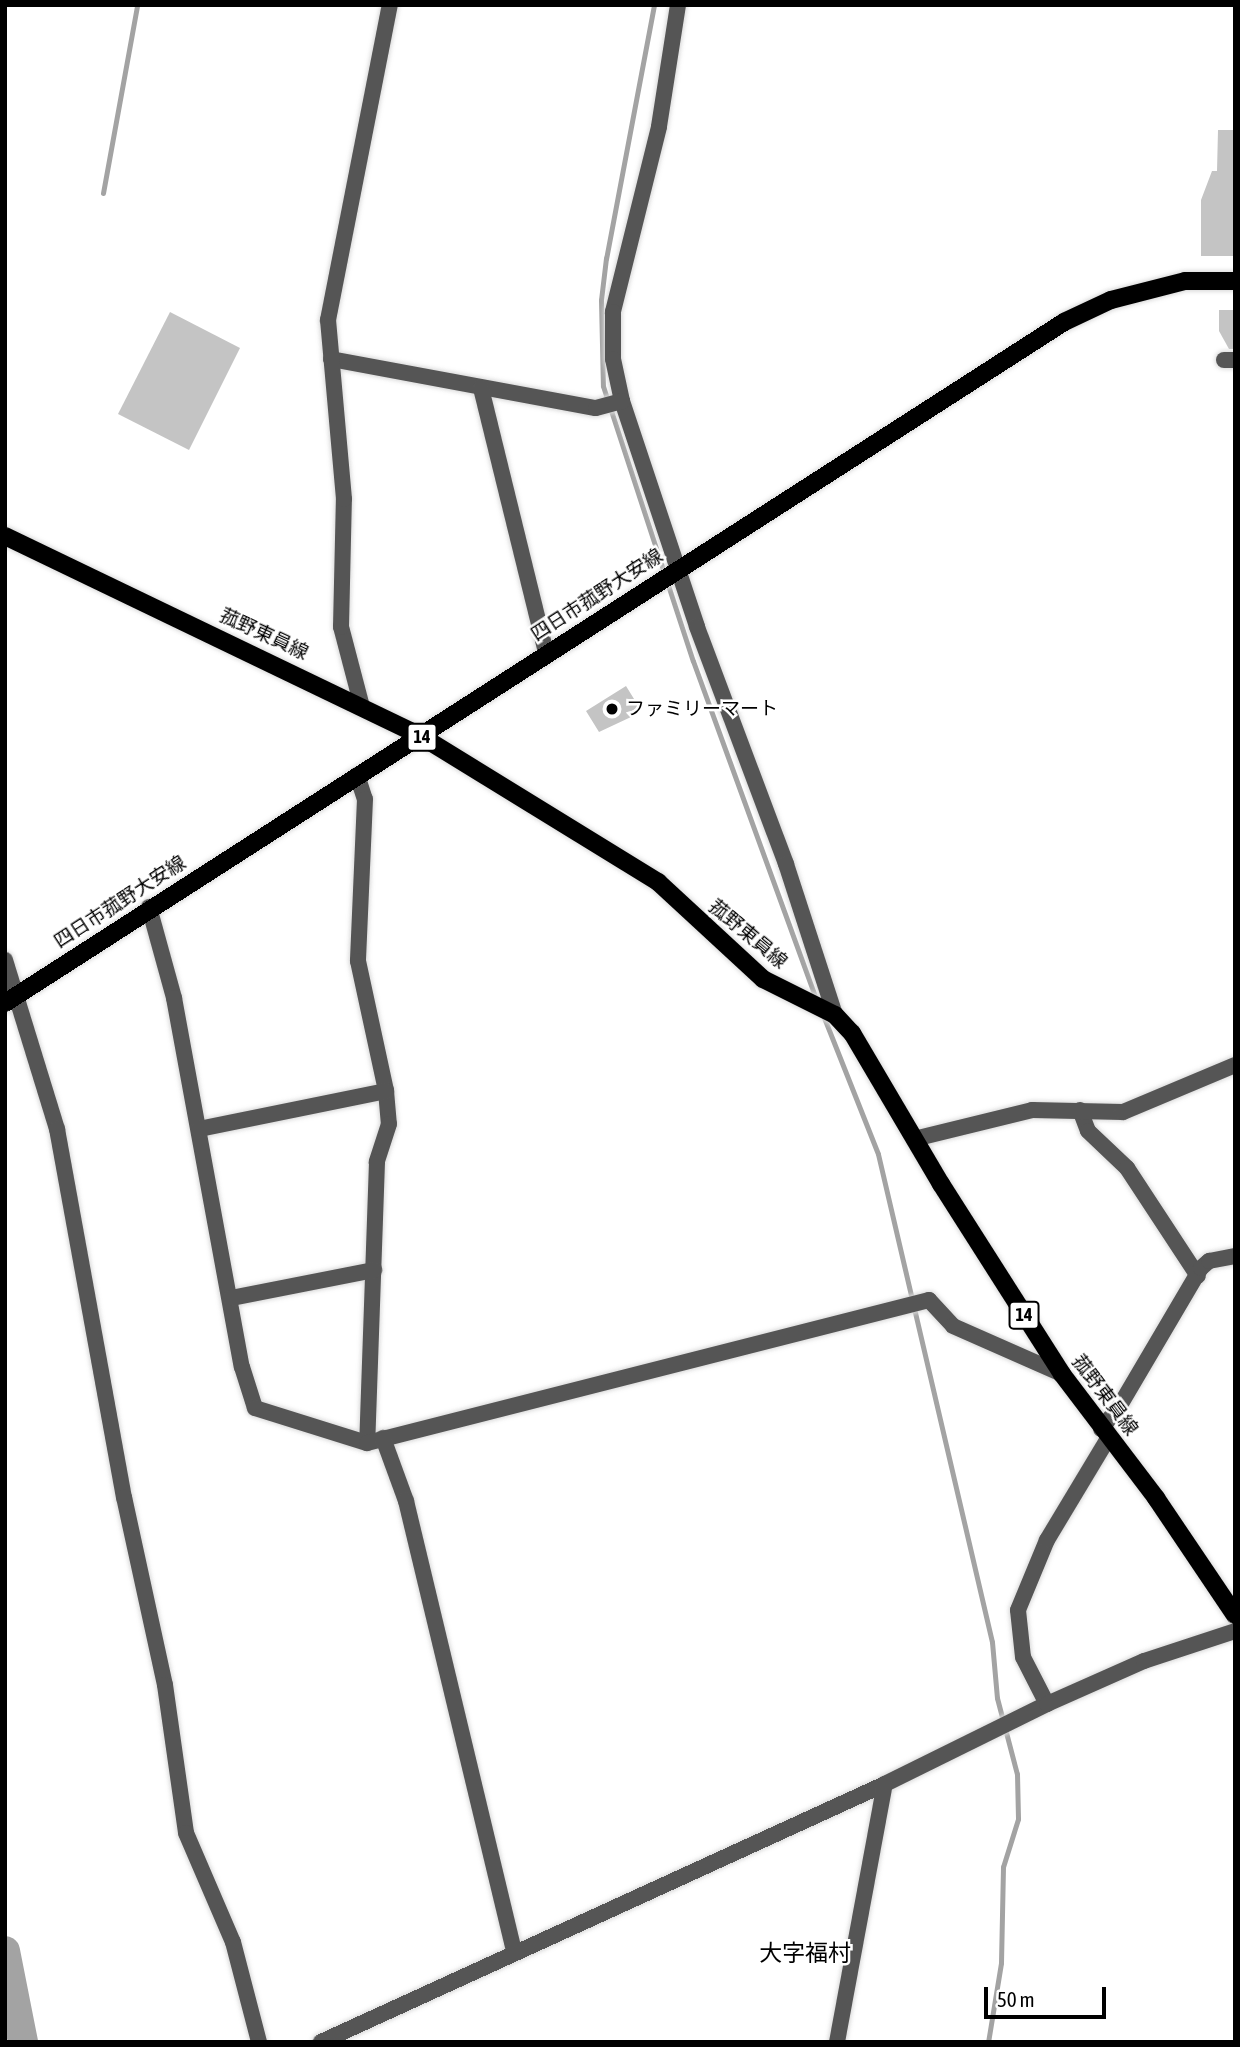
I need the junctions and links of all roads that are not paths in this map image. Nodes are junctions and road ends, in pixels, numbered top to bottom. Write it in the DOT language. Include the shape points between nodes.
graph roads {
  1 [pos="390,5"];
  2 [pos="678,5"];
  3 [pos="1235,281"];
  4 [pos="331,359"];
  5 [pos="481,388"];
  6 [pos="621,401"];
  7 [pos="5,536"];
  8 [pos="675,570"];
  9 [pos="546,653"];
  10 [pos="362,703"];
  11 [pos="419,734"];
  12 [pos="357,775"];
  13 [pos="149,907"];
  14 [pos="5,960"];
  15 [pos="11,1000"];
  16 [pos="830,1012"];
  17 [pos="1235,1065"];
  18 [pos="386,1091"];
  19 [pos="1080,1110"];
  20 [pos="199,1129"];
  21 [pos="914,1139"];
  22 [pos="1235,1256"];
  23 [pos="374,1270"];
  24 [pos="1198,1276"];
  25 [pos="231,1298"];
  26 [pos="1062,1374"];
  27 [pos="1105,1433"];
  28 [pos="383,1438"];
  29 [pos="367,1443"];
  30 [pos="1235,1615"];
  31 [pos="1235,1631"];
  32 [pos="1047,1704"];
  33 [pos="885,1784"];
  34 [pos="514,1950"];
  35 [pos="259,2042"];
  36 [pos="321,2042"];
  37 [pos="837,2042"];
  1 -- 4 [label="street" via="333,288 328,320"];
  2 -- 6 [label="street" via="659,127 613,312 613,359"];
  3 -- 8 [label="main road, 四日市菰野大安線" via="1185,281 1111,300 1064,322"];
  4 -- 5 [label="street" via="471,382"];
  4 -- 10 [label="street" via="344,499 341,627"];
  5 -- 6 [label="street" via="596,408"];
  5 -- 9 [label="street"];
  6 -- 8 [label="street"];
  7 -- 10 [label="main road, 菰野東員線 / 14"];
  8 -- 9 [label="main road, 四日市菰野大安線"];
  8 -- 16 [label="street"];
  9 -- 11 [label="main road, 四日市菰野大安線"];
  10 -- 11 [label="main road, 菰野東員線 / 14"];
  11 -- 12 [label="main road, 四日市菰野大安線"];
  11 -- 16 [label="main road, 菰野東員線 / 14" via="658,882 764,979"];
  12 -- 13 [label="main road, 四日市菰野大安線"];
  12 -- 18 [label="street" via="365,799 358,961"];
  13 -- 15 [label="main road, 四日市菰野大安線"];
  13 -- 20 [label="street" via="174,998"];
  14 -- 15 [label="street"];
  15 -- 35 [label="street" via="57,1129 124,1497 164,1685 186,1833 233,1942"];
  16 -- 21 [label="main road, 菰野東員線 / 14" via="852,1032"];
  17 -- 19 [label="street" via="1123,1112"];
  18 -- 20 [label="street"];
  18 -- 23 [label="street" via="389,1124 377,1162"];
  19 -- 21 [label="street" via="1032,1110"];
  19 -- 24 [label="street" via="1088,1131 1127,1168"];
  20 -- 25 [label="street"];
  21 -- 26 [label="main road, 菰野東員線 / 14"];
  22 -- 24 [label="street" via="1209,1261"];
  23 -- 25 [label="street"];
  23 -- 29 [label="street"];
  24 -- 27 [label="street"];
  25 -- 29 [label="street" via="242,1367 255,1408"];
  26 -- 27 [label="main road, 菰野東員線 / 14"];
  26 -- 28 [label="street" via="953,1326 929,1300"];
  27 -- 30 [label="main road, 菰野東員線 / 14"];
  27 -- 32 [label="street" via="1047,1540 1018,1610 1023,1657"];
  28 -- 29 [label="street"];
  28 -- 34 [label="street" via="406,1502"];
  31 -- 32 [label="street" via="1144,1661"];
  32 -- 33 [label="street"];
  33 -- 34 [label="street"];
  33 -- 37 [label="street"];
  34 -- 36 [label="street"];
}
